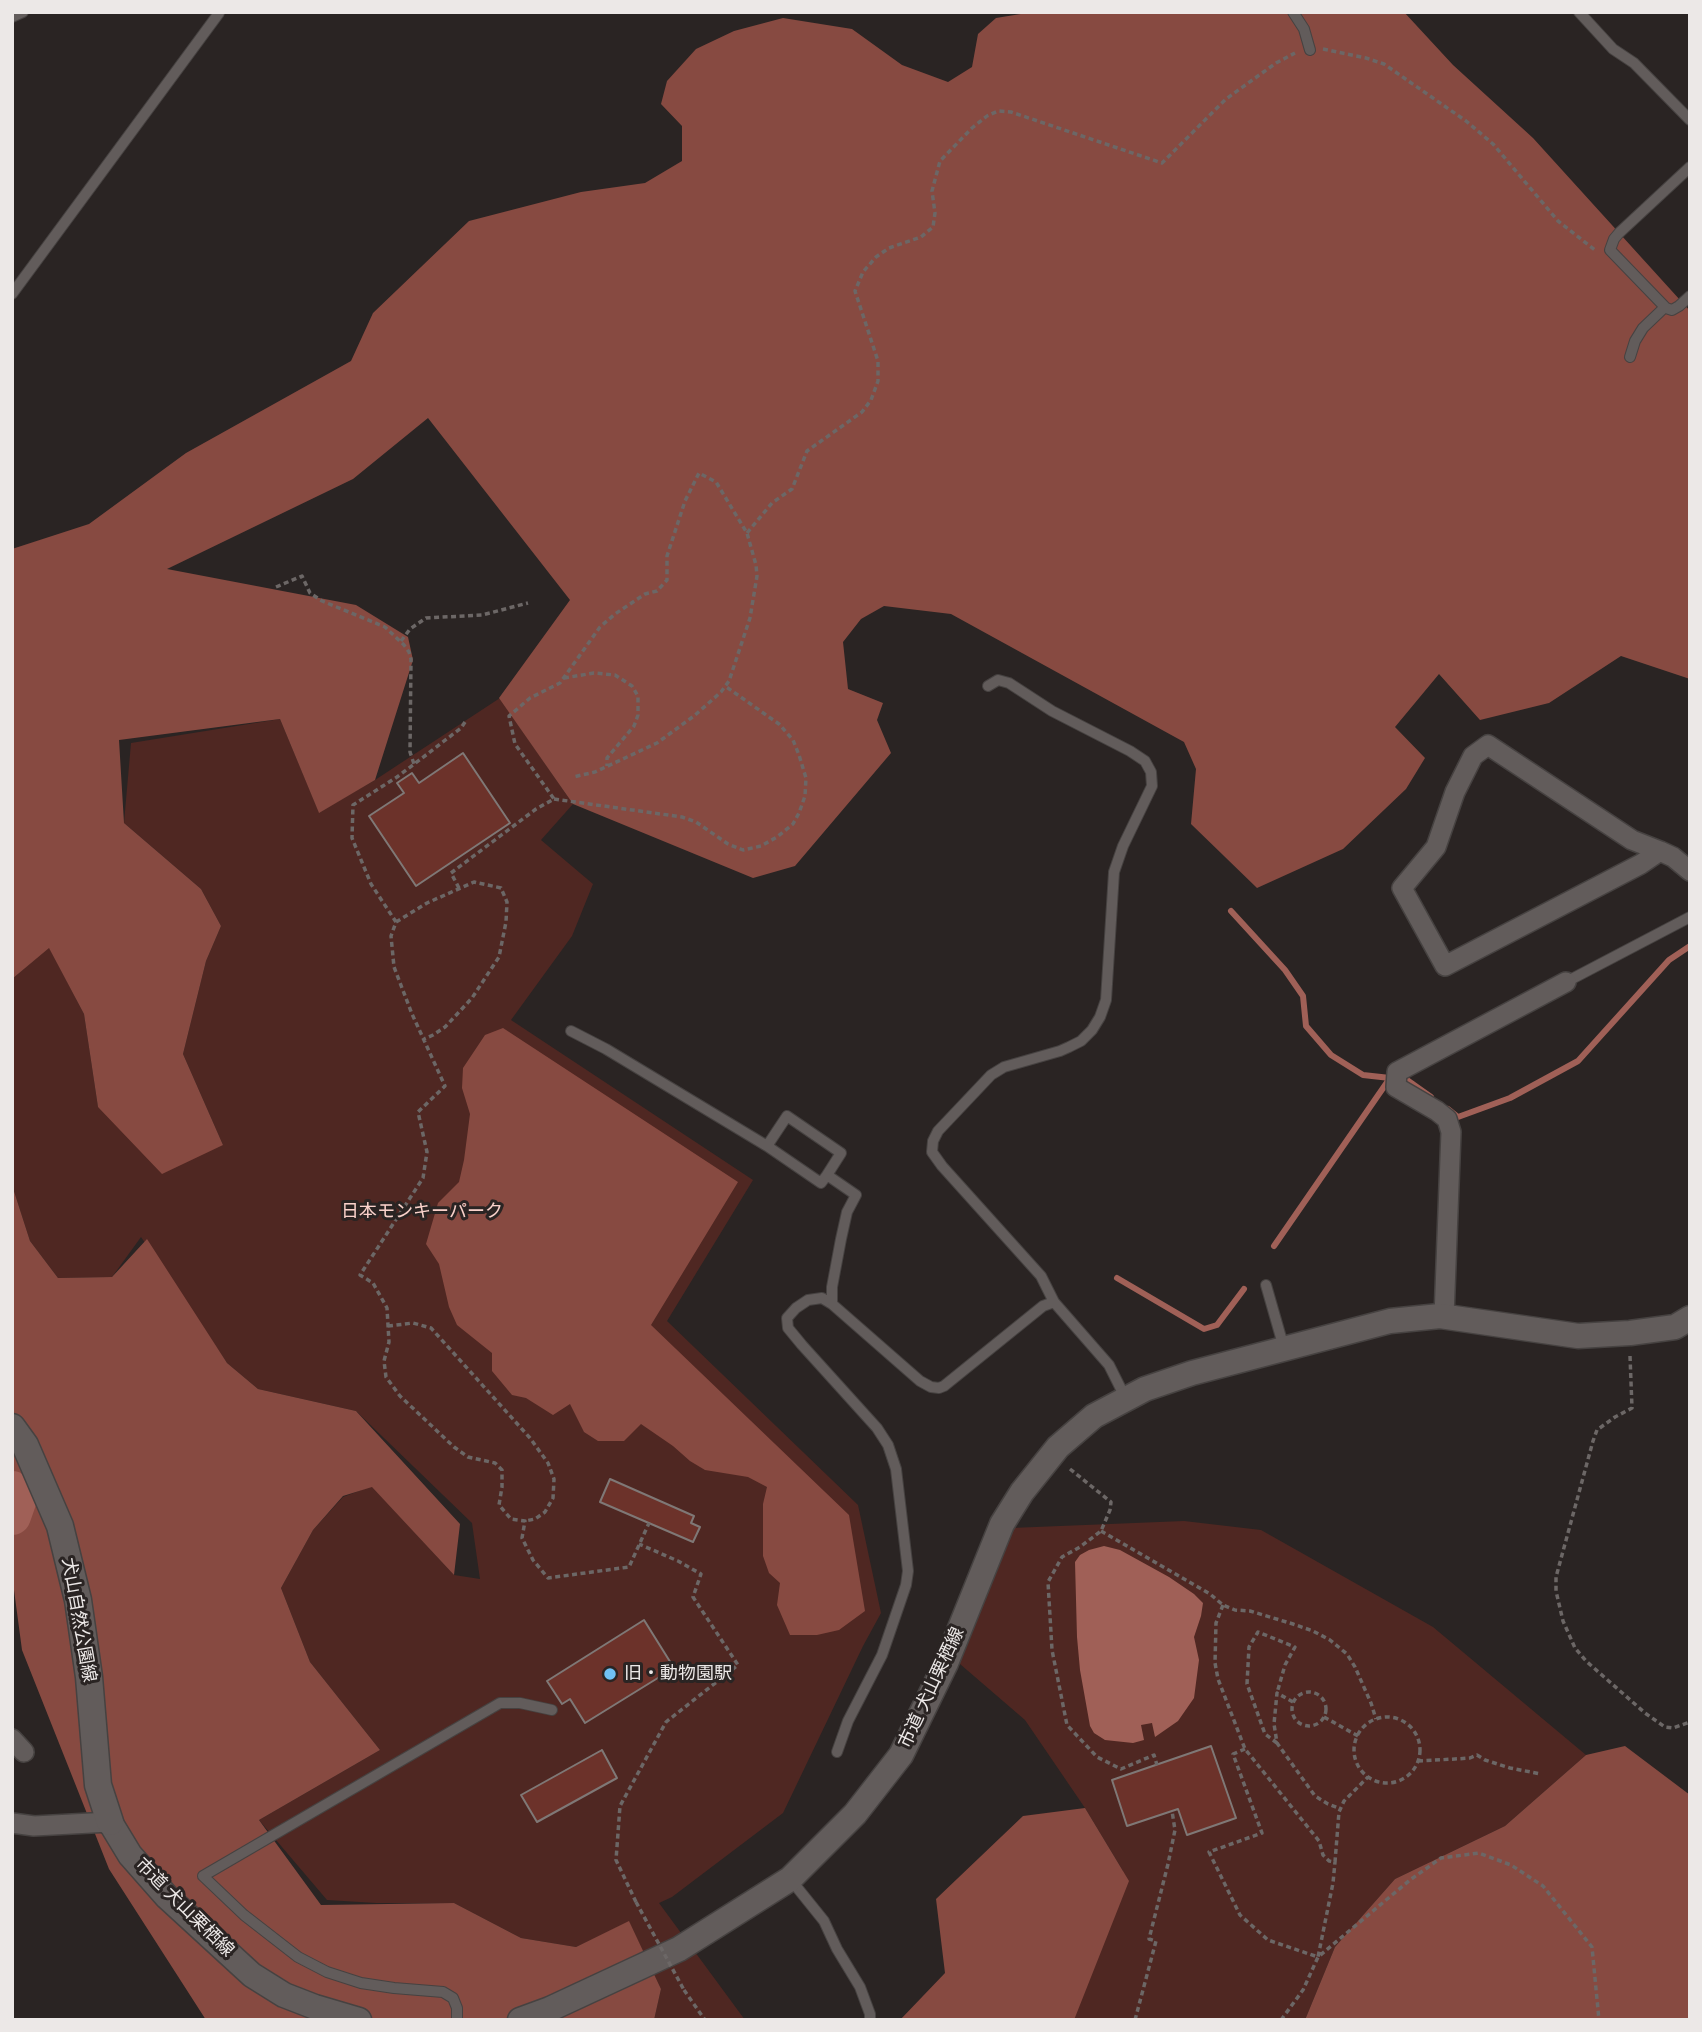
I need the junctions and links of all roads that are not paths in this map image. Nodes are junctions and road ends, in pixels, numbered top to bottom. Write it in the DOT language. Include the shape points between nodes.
graph roads {
  1 [pos="23,12"];
  2 [pos="1293,12"];
  3 [pos="1579,12"];
  4 [pos="219,13"];
  5 [pos="12,17"];
  6 [pos="1310,50"];
  7 [pos="1690,120"];
  8 [pos="1690,167"];
  9 [pos="12,294"];
  10 [pos="1690,296"];
  11 [pos="1665,307"];
  12 [pos="1630,357"];
  13 [pos="988,686"];
  14 [pos="1660,851"];
  15 [pos="1690,871"];
  16 [pos="1690,917"];
  17 [pos="1566,982"];
  18 [pos="571,1031"];
  19 [pos="767,1146"];
  20 [pos="827,1175"];
  21 [pos="1266,1285"];
  22 [pos="1054,1302"];
  23 [pos="832,1304"];
  24 [pos="1444,1317"];
  25 [pos="1690,1318"];
  26 [pos="1284,1349"];
  27 [pos="1135,1394"];
  28 [pos="12,1427"];
  29 [pos="552,1710"];
  30 [pos="837,1752"];
  31 [pos="110,1822"];
  32 [pos="12,1823"];
  33 [pos="790,1879"];
  34 [pos="359,2020"];
  35 [pos="457,2020"];
  36 [pos="520,2020"];
  37 [pos="870,2020"];
  1 -- 5 [label="lane"];
  2 -- 6 [label="lane"];
  3 -- 7 [label="lane"];
  4 -- 9 [label="lane"];
  8 -- 11 [label="lane" via="1619,233 1610,250"];
  10 -- 11 [label="lane" via="1672,310"];
  11 -- 12 [label="lane" via="1643,328"];
  13 -- 22 [label="lane" via="998,680 1009,683 1130,751 1152,772 1152,786 1114,872 1106,1000 1100,1017 1081,1041 990,1075 933,1141 932,1152 942,1166 1041,1276"];
  14 -- 14 [label="street" via="1445,966 1402,888 1436,848 1473,756 1488,745 1632,841"];
  14 -- 15 [label="street"];
  16 -- 17 [label="lane"];
  17 -- 24 [label="street" via="1397,1072 1396,1087 1447,1119 1451,1132"];
  18 -- 19 [label="lane"];
  19 -- 20 [label="lane" via="821,1183"];
  19 -- 20 [label="lane" via="787,1116 841,1153"];
  20 -- 23 [label="lane" via="856,1195 841,1239"];
  21 -- 26 [label="lane"];
  22 -- 23 [label="lane" via="939,1388 920,1381"];
  22 -- 27 [label="lane"];
  23 -- 30 [label="lane" via="822,1298 808,1300 788,1318 788,1328 888,1445 896,1469 908,1571 883,1655"];
  24 -- 25 [label="street, 市道 犬山栗栖線" via="1578,1336 1675,1327"];
  24 -- 26 [label="street, 市道 犬山栗栖線" via="1390,1321"];
  26 -- 27 [label="street, 市道 犬山栗栖線" via="1192,1373"];
  27 -- 33 [label="street, 市道 犬山栗栖線" via="1071,1434 1022,1492 1002,1524 946,1663 901,1755 855,1814"];
  28 -- 31 [label="main road, 犬山自然公園線" via="25,1445 60,1526 78,1600 98,1785"];
  29 -- 35 [label="lane" via="500,1703 203,1876 298,1957 361,1983 443,1992 453,1998"];
  31 -- 32 [label="street"];
  31 -- 34 [label="street, 市道 犬山栗栖線" via="167,1897 252,1975 284,1995"];
  33 -- 36 [label="street, 市道 犬山栗栖線" via="679,1949"];
  33 -- 37 [label="lane" via="824,1921 860,1987"];
}
